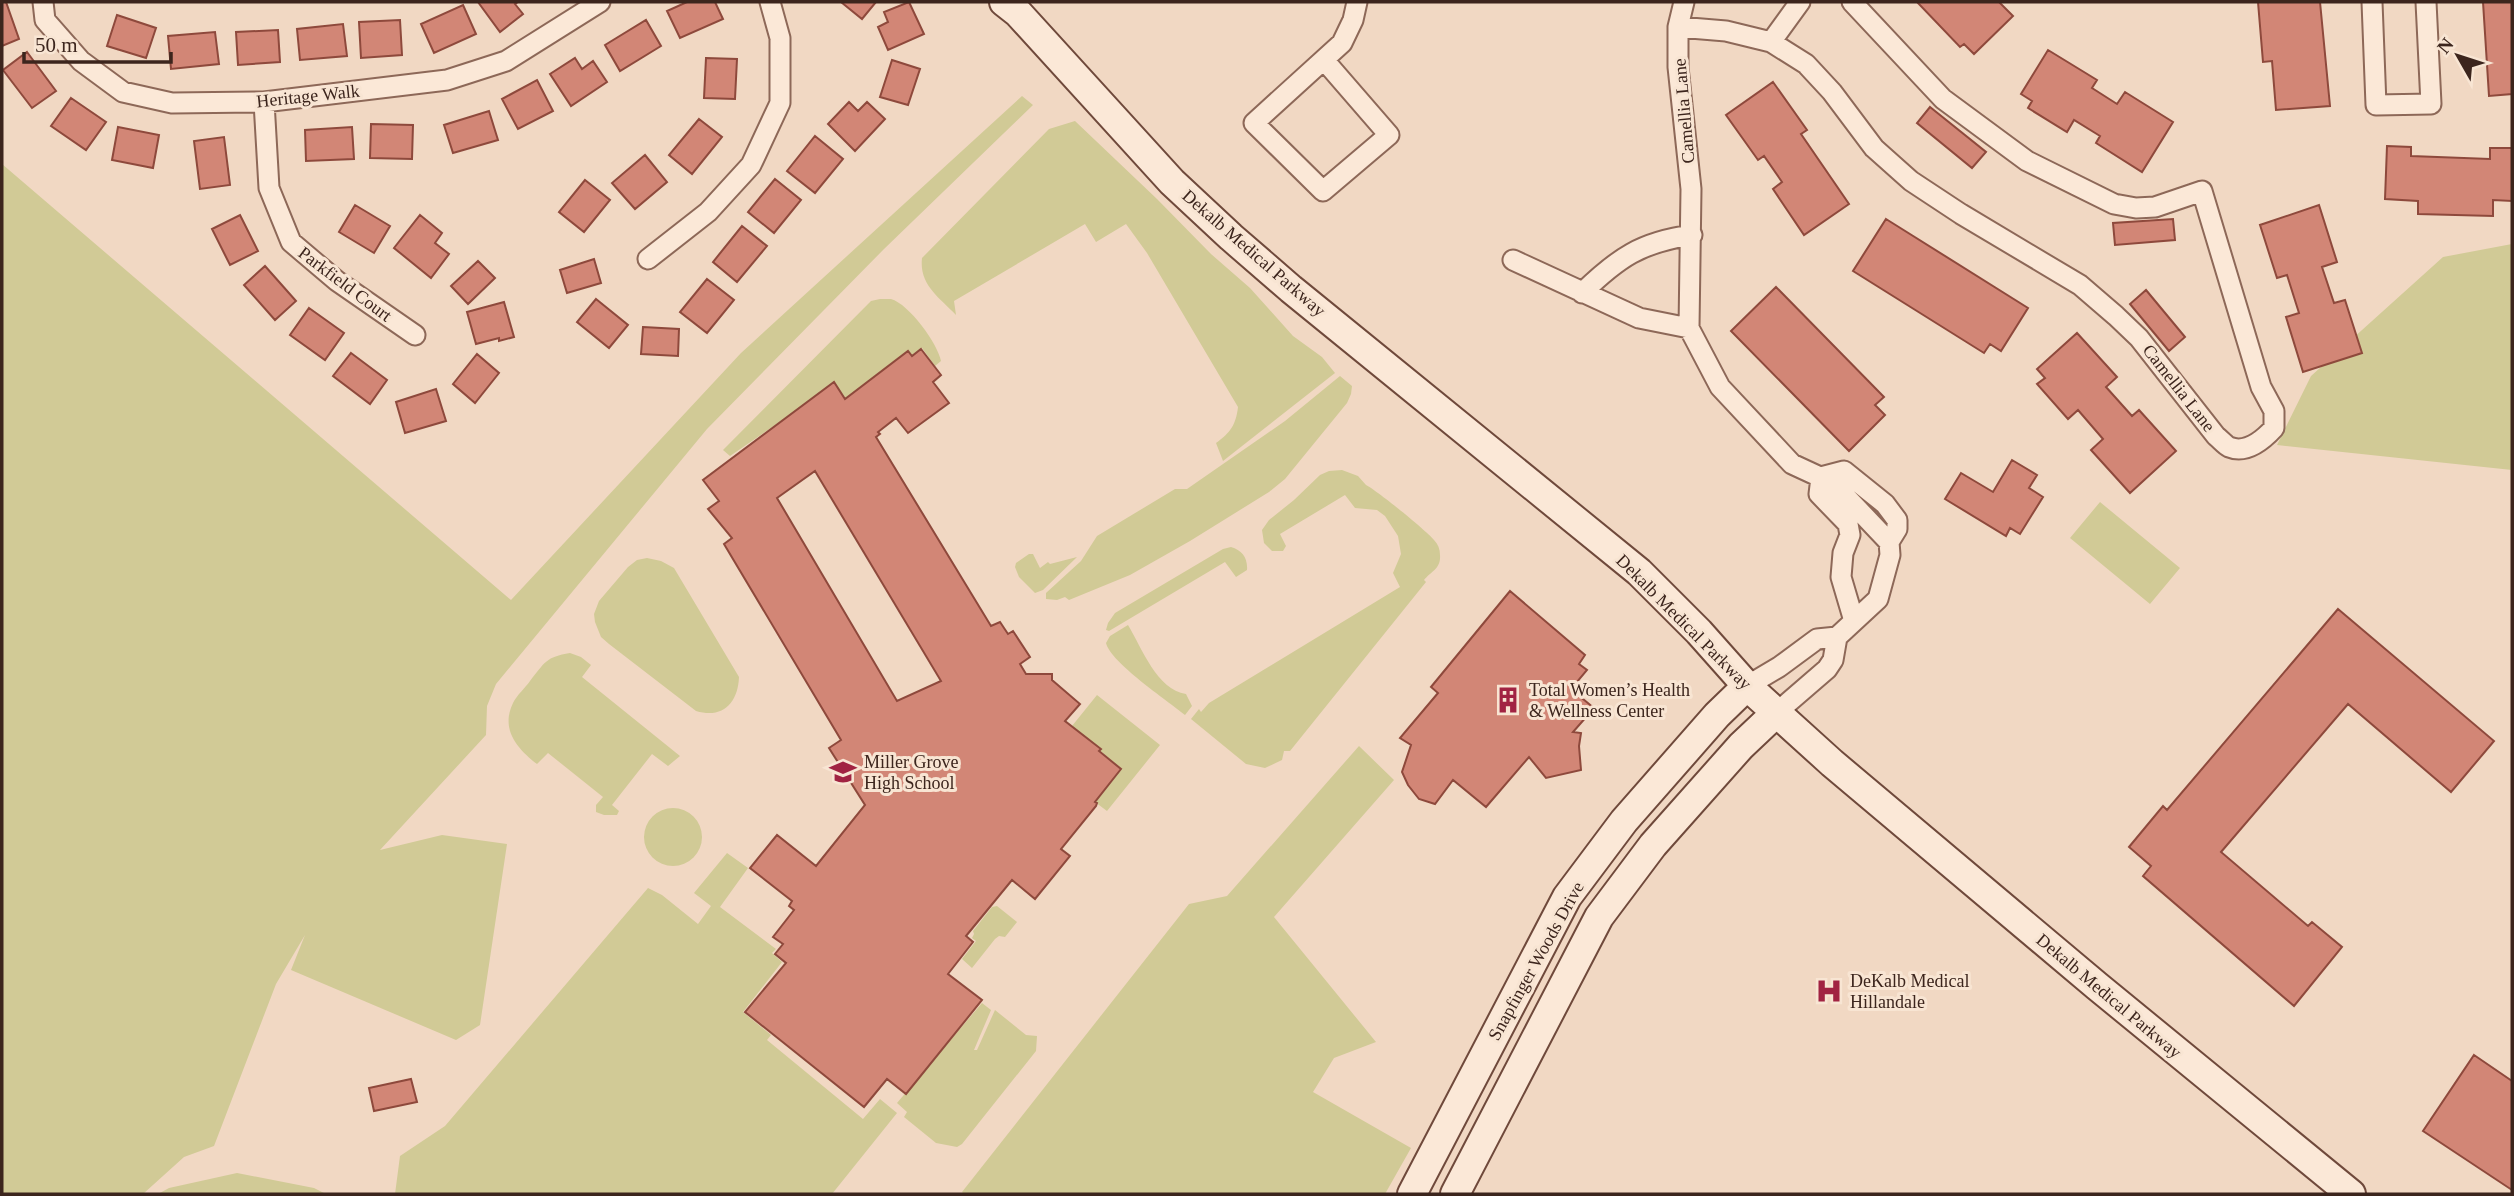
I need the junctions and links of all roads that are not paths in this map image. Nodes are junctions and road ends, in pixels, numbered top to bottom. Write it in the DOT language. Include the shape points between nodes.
graph roads {
  1 [pos="43,2"];
  2 [pos="600,2"];
  3 [pos="770,2"];
  4 [pos="1004,2"];
  5 [pos="1357,2"];
  6 [pos="1684,2"];
  7 [pos="1800,2"];
  8 [pos="1852,2"];
  9 [pos="2372,2"];
  10 [pos="2427,2"];
  11 [pos="1678,27"];
  12 [pos="1771,42"];
  13 [pos="1324,60"];
  14 [pos="264,102"];
  15 [pos="1692,235"];
  16 [pos="648,259"];
  17 [pos="1513,260"];
  18 [pos="1582,293"];
  19 [pos="1689,328"];
  20 [pos="415,335"];
  21 [pos="1862,510"];
  22 [pos="1854,621"];
  23 [pos="1837,637"];
  24 [pos="1747,686"];
  25 [pos="1776,713"];
  26 [pos="1412,1194"];
  27 [pos="1455,1194"];
  28 [pos="2351,1194"];
  1 -- 14 [label="street, Heritage Walk" via="45,20 81,61 123,92 172,103"];
  2 -- 14 [label="street, Heritage Walk" via="506,61 447,80"];
  3 -- 16 [label="street" via="780,38 780,103 757,153 708,212"];
  4 -- 24 [label="main road, Dekalb Medical Parkway" via="1172,182 1231,237 1639,572"];
  5 -- 13 [label="street" via="1342,43"];
  6 -- 11 [label="street, Camellia Lane"];
  7 -- 12 [label="street"];
  8 -- 12 [label="street, Camellia Lane" via="1943,99 2027,161 2114,204 2136,208 2155,207 2202,191 2261,387 2274,411 2274,428 2264,439 2248,447 2230,447 2216,436 2139,338 2116,316 2080,285 1911,181 1874,148 1806,64"];
  9 -- 10 [label="street" via="2376,105 2431,104"];
  11 -- 12 [label="street, Camellia Lane" via="1726,31"];
  11 -- 15 [label="street, Camellia Lane"];
  13 -- 13 [label="street" via="1389,135 1323,191 1254,123"];
  14 -- 20 [label="street, Parkfield Court" via="269,188 290,242"];
  15 -- 18 [label="street" via="1639,249 1609,267"];
  15 -- 19 [label="street, Camellia Lane"];
  17 -- 18 [label="street"];
  18 -- 19 [label="street" via="1639,318"];
  19 -- 21 [label="street, Camellia Lane" via="1720,387 1792,464 1833,483"];
  21 -- 22 [label="street" via="1843,553 1841,577"];
  21 -- 22 [label="street, Camellia Lane" via="1889,542 1890,555 1878,599"];
  22 -- 23 [label="street, Camellia Lane"];
  23 -- 24 [label="street, Camellia Lane" via="1817,639"];
  23 -- 25 [label="street, Camellia Lane" via="1827,669"];
  24 -- 25 [label="main road, Dekalb Medical Parkway"];
  24 -- 26 [label="main road, Snapfinger Woods Drive" via="1624,821 1567,897"];
  25 -- 27 [label="main road, Snapfinger Woods Drive" via="1653,845 1600,917"];
  25 -- 28 [label="main road, Dekalb Medical Parkway"];
}
